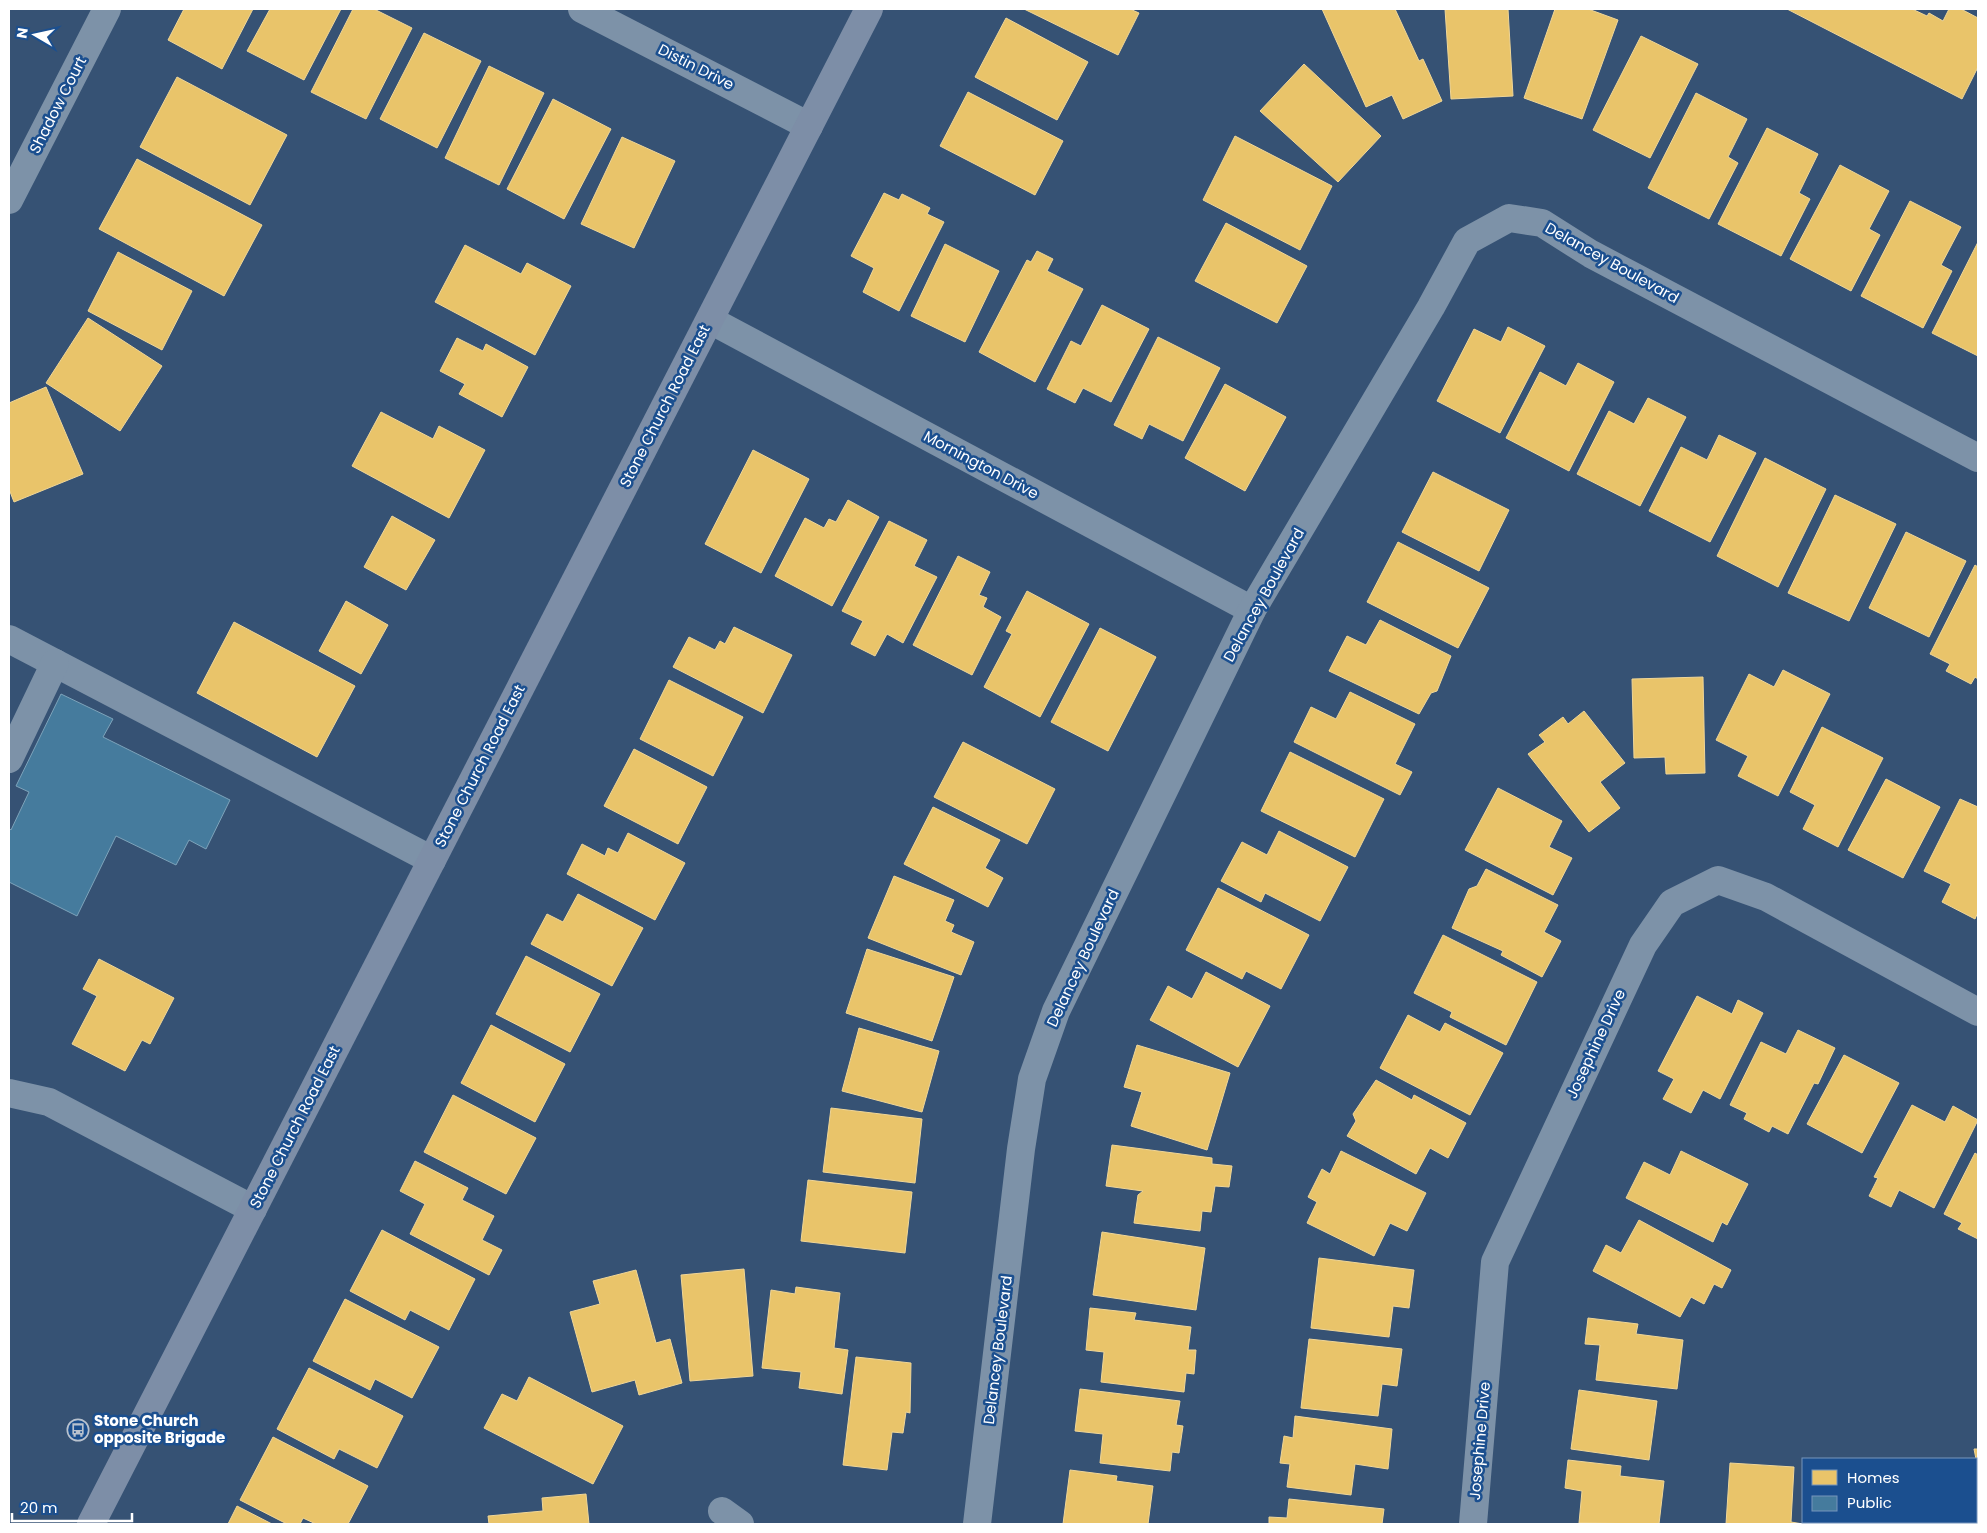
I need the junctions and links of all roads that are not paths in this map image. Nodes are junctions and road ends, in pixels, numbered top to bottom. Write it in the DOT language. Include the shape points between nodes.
graph roads {
  1 [pos="107,9"];
  2 [pos="582,9"];
  3 [pos="869,9"];
  4 [pos="809,126"];
  5 [pos="9,200"];
  6 [pos="710,320"];
  7 [pos="1978,458"];
  8 [pos="1252,610"];
  9 [pos="9,639"];
  10 [pos="55,663"];
  11 [pos="9,758"];
  12 [pos="432,860"];
  13 [pos="1978,1012"];
  14 [pos="9,1093"];
  15 [pos="253,1209"];
  16 [pos="91,1524"];
  17 [pos="977,1524"];
  18 [pos="1473,1524"];
  1 -- 5 [label="street, Shadow Court"];
  2 -- 4 [label="street, Distin Drive"];
  3 -- 4 [label="main road, Stone Church Road East"];
  4 -- 6 [label="main road, Stone Church Road East"];
  6 -- 8 [label="street, Mornington Drive"];
  6 -- 12 [label="main road, Stone Church Road East"];
  7 -- 8 [label="street, Delancey Boulevard" via="1591,254 1542,223 1509,218 1466,241 1431,308"];
  8 -- 17 [label="street, Delancey Boulevard" via="1056,1011 1032,1079"];
  9 -- 10 [label="street"];
  10 -- 11 [label="street"];
  10 -- 12 [label="street"];
  12 -- 15 [label="main road, Stone Church Road East"];
  13 -- 18 [label="street, Josephine Drive" via="1766,897 1718,880 1672,903 1643,945 1495,1262"];
  14 -- 15 [label="street" via="49,1102"];
  15 -- 16 [label="main road, Stone Church Road East"];
}
